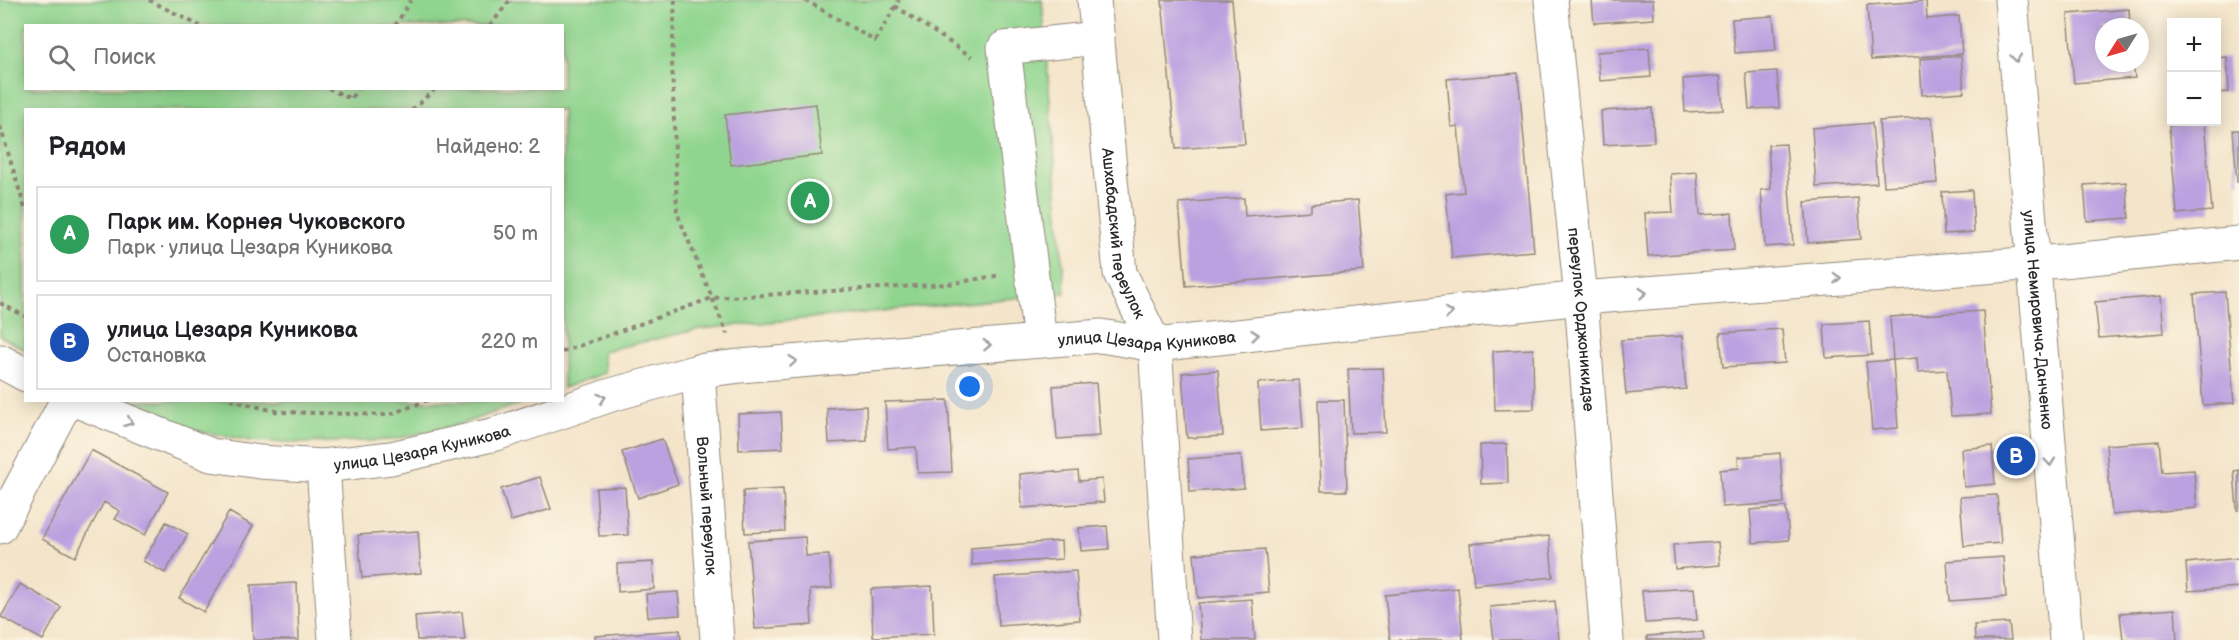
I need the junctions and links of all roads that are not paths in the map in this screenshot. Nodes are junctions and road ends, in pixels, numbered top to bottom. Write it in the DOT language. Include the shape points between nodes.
graph roads {
  1 [pos="1094,0"];
  2 [pos="1551,0"];
  3 [pos="2012,0"];
  4 [pos="1098,38"];
  5 [pos="2239,243"];
  6 [pos="2033,264"];
  7 [pos="1581,298"];
  8 [pos="1040,341"];
  9 [pos="1155,345"];
  10 [pos="0,361"];
  11 [pos="698,371"];
  12 [pos="24,374"];
  13 [pos="66,402"];
  14 [pos="80,402"];
  15 [pos="323,466"];
  16 [pos="0,527"];
  17 [pos="335,640"];
  18 [pos="717,640"];
  19 [pos="1174,640"];
  20 [pos="1607,640"];
  21 [pos="2066,640"];
  1 -- 4 [label="street, Ашхабадский переулок"];
  2 -- 7 [label="street, переулок Орджоникидзе"];
  3 -- 6 [label="street, улица Немировича-Данченко, one-way"];
  4 -- 8 [label="street" via="1004,48"];
  4 -- 9 [label="street, Ашхабадский переулок" via="1120,273"];
  5 -- 6 [label="street, улица Цезаря Куникова"];
  7 -- 6 [label="street, улица Цезаря Куникова, one-way"];
  6 -- 21 [label="street, улица Немировича-Данченко, one-way"];
  9 -- 7 [label="street, улица Цезаря Куникова, one-way"];
  7 -- 20 [label="street, переулок Орджоникидзе"];
  8 -- 9 [label="street, улица Цезаря Куникова" via="1101,336"];
  11 -- 8 [label="street, улица Цезаря Куникова, one-way"];
  9 -- 19 [label="street, Ашхабадский переулок"];
  10 -- 12 [label="street"];
  15 -- 11 [label="street, улица Цезаря Куникова, one-way" via="391,458 496,434"];
  11 -- 18 [label="street, Вольный переулок"];
  13 -- 16 [label="street"];
  14 -- 15 [label="street, улица Цезаря Куникова, one-way" via="211,455"];
  15 -- 17 [label="street"];
}
